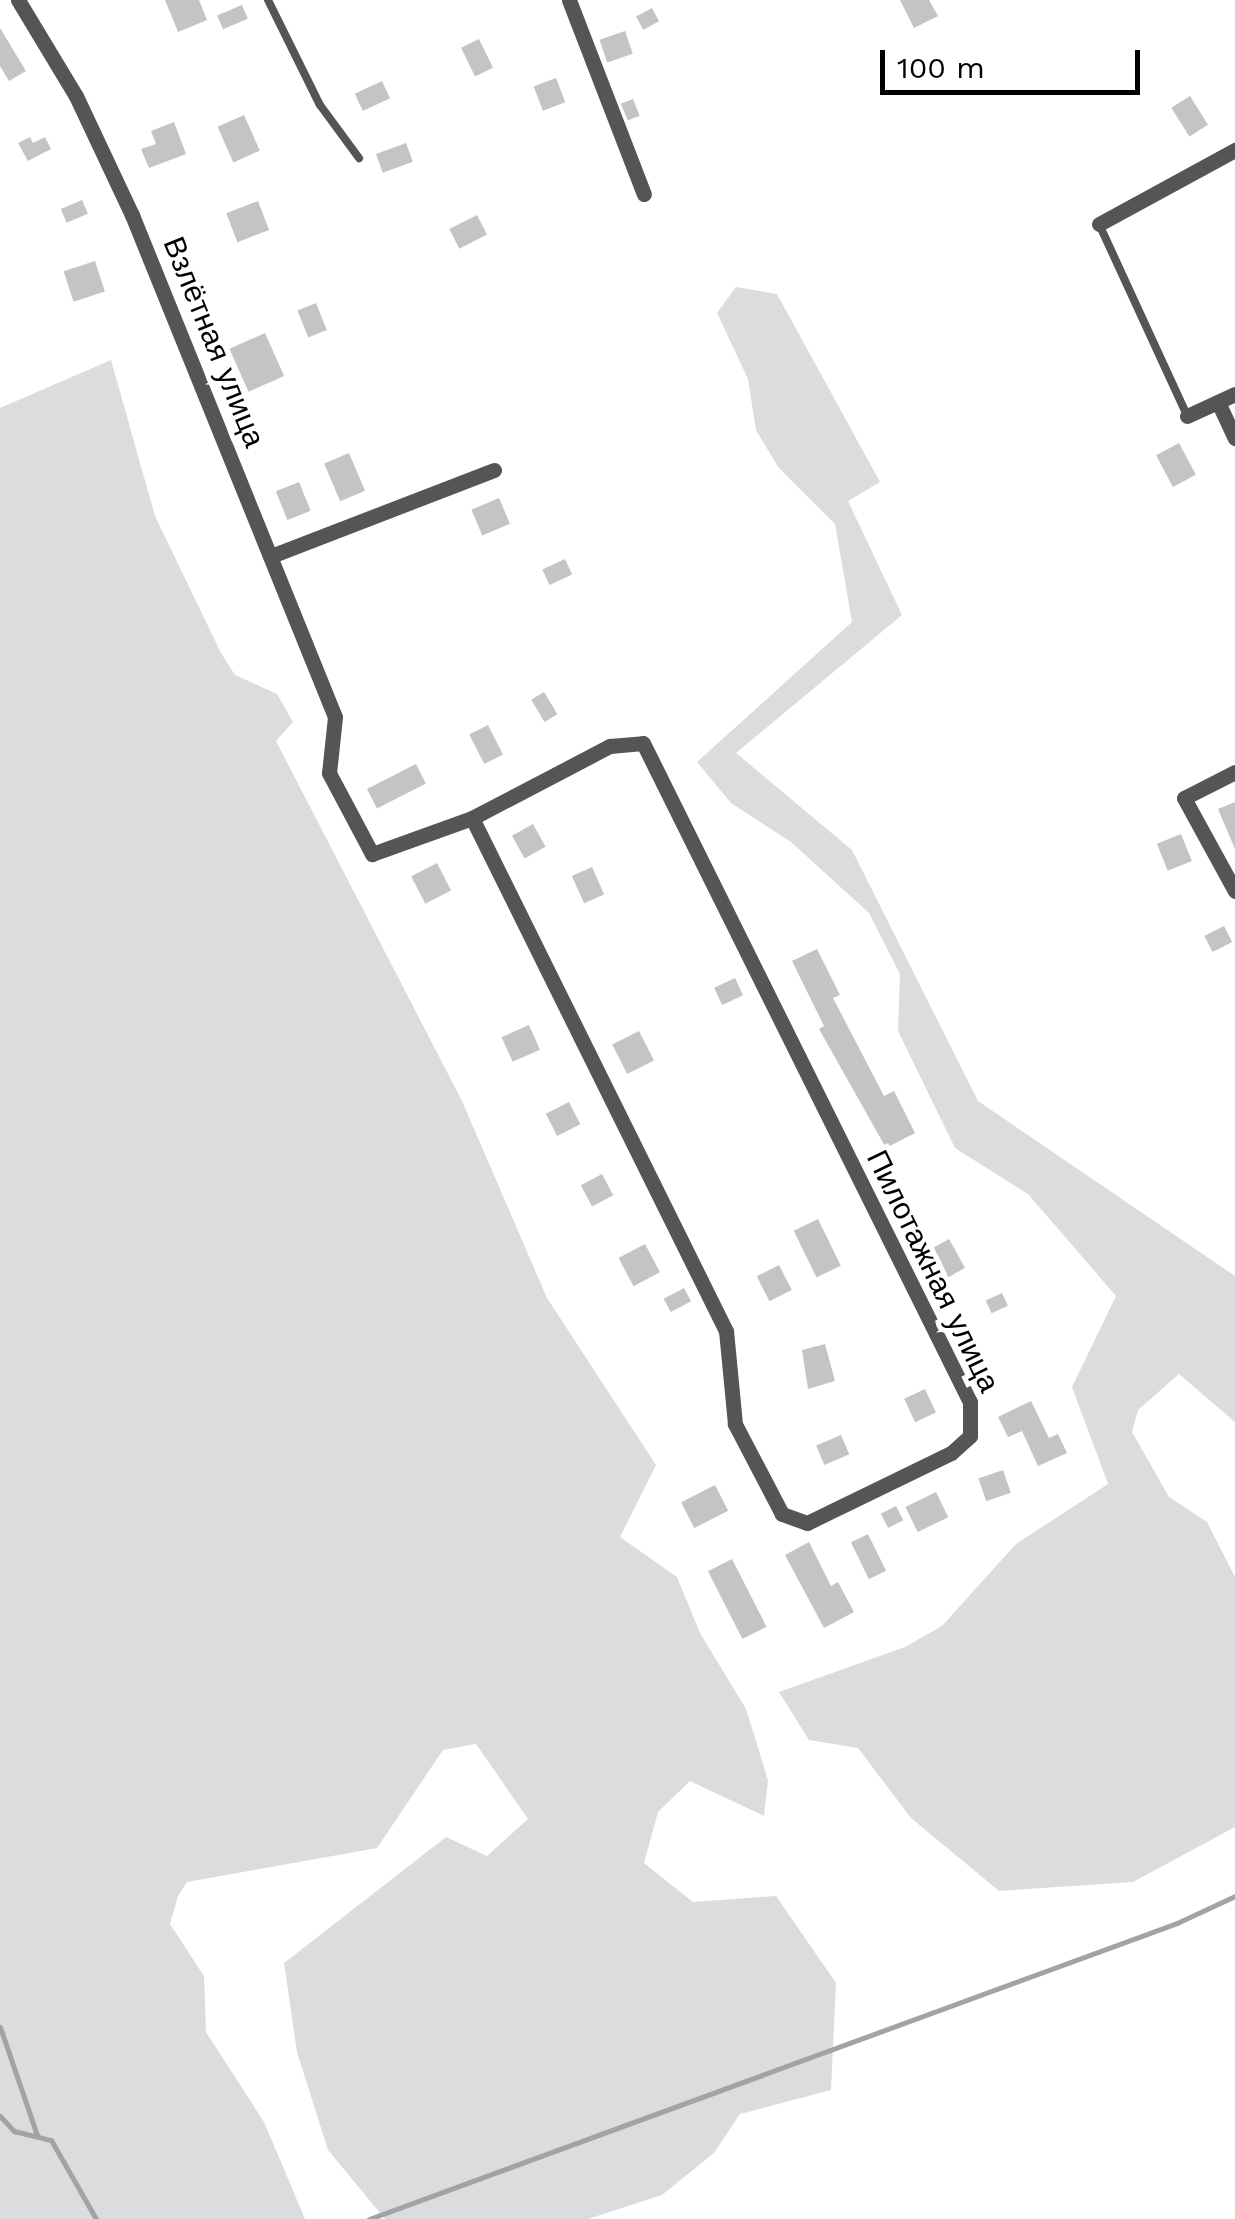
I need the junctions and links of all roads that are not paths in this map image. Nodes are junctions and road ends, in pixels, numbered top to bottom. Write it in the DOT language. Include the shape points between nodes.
graph roads {
  1 [pos="18,0"];
  2 [pos="268,0"];
  3 [pos="569,0"];
  4 [pos="1235,150"];
  5 [pos="359,158"];
  6 [pos="644,194"];
  7 [pos="1098,224"];
  8 [pos="1235,394"];
  9 [pos="1218,402"];
  10 [pos="1188,416"];
  11 [pos="1235,438"];
  12 [pos="494,470"];
  13 [pos="271,556"];
  14 [pos="335,717"];
  15 [pos="1235,772"];
  16 [pos="472,818"];
  17 [pos="1235,892"];
  1 -- 13 [label="street, Взлётная улица" via="76,96 132,215"];
  2 -- 5 [label="lane" via="320,105"];
  3 -- 6 [label="street"];
  4 -- 7 [label="street"];
  7 -- 10 [label="lane"];
  8 -- 9 [label="street"];
  9 -- 10 [label="street"];
  9 -- 11 [label="street"];
  12 -- 13 [label="street"];
  13 -- 14 [label="street, Взлётная улица"];
  14 -- 16 [label="street, Пилотажная улица" via="329,772 372,854"];
  15 -- 17 [label="street" via="1184,798"];
  16 -- 16 [label="street, Пилотажная улица" via="610,746 643,744 970,1402 970,1436 951,1454 808,1523 782,1514 736,1424 726,1330"];
}
